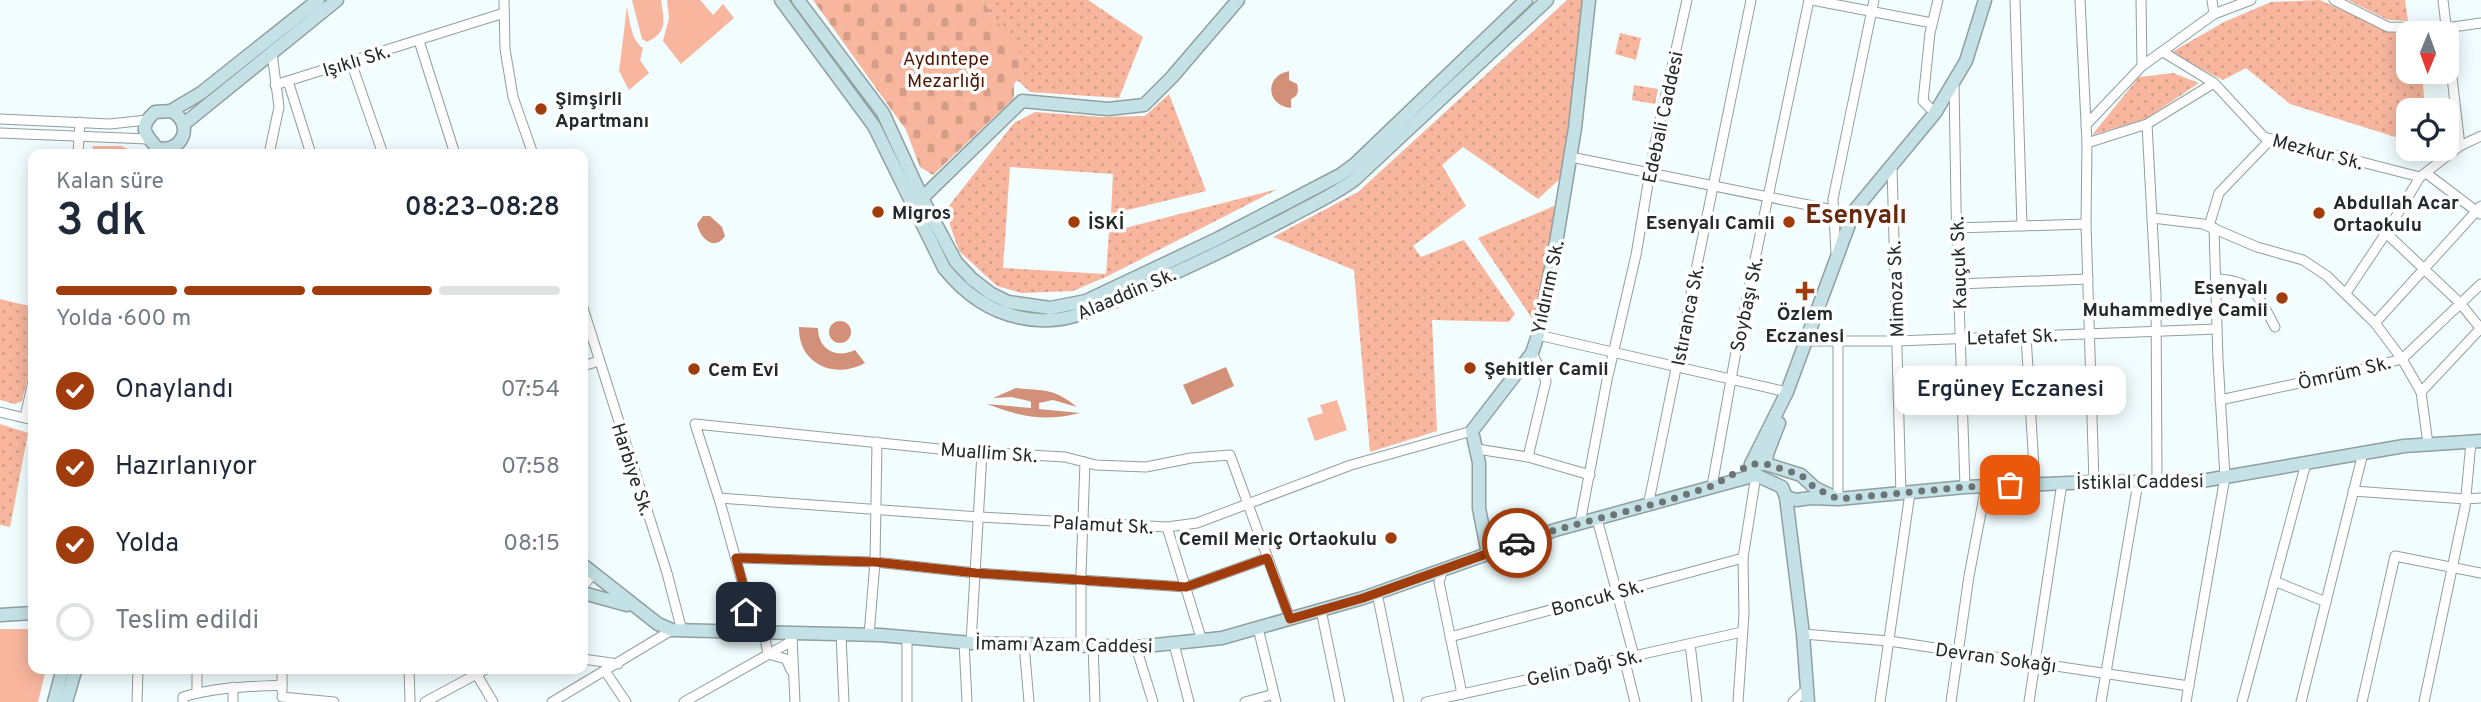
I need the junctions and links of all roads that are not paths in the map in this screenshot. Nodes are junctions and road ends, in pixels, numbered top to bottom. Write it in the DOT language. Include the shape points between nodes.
graph roads {
  1 [pos="318,0"];
  2 [pos="337,0"];
  3 [pos="504,0"];
  4 [pos="781,0"];
  5 [pos="798,0"];
  6 [pos="1238,0"];
  7 [pos="1526,0"];
  8 [pos="1547,0"];
  9 [pos="1588,0"];
  10 [pos="1687,0"];
  11 [pos="1752,0"];
  12 [pos="1810,0"];
  13 [pos="1874,0"];
  14 [pos="1938,0"];
  15 [pos="1986,0"];
  16 [pos="2015,0"];
  17 [pos="2080,0"];
  18 [pos="2141,0"];
  19 [pos="2212,0"];
  20 [pos="2251,0"];
  21 [pos="2334,0"];
  22 [pos="2442,0"];
  23 [pos="1871,11"];
  24 [pos="807,12"];
  25 [pos="504,13"];
  26 [pos="2214,14"];
  27 [pos="797,21"];
  28 [pos="2445,21"];
  29 [pos="1932,23"];
  30 [pos="2481,23"];
  31 [pos="817,24"];
  32 [pos="2459,26"];
  33 [pos="2396,27"];
  34 [pos="805,33"];
  35 [pos="419,41"];
  36 [pos="270,46"];
  37 [pos="2163,52"];
  38 [pos="351,62"];
  39 [pos="2142,66"];
  40 [pos="288,81"];
  41 [pos="1954,81"];
  42 [pos="2214,83"];
  43 [pos="275,85"];
  44 [pos="171,111"];
  45 [pos="1935,113"];
  46 [pos="0,119"];
  47 [pos="148,120"];
  48 [pos="80,122"];
  49 [pos="184,124"];
  50 [pos="2147,124"];
  51 [pos="2085,125"];
  52 [pos="0,133"];
  53 [pos="80,136"];
  54 [pos="2481,136"];
  55 [pos="2271,139"];
  56 [pos="2087,143"];
  57 [pos="2459,146"];
  58 [pos="155,147"];
  59 [pos="182,148"];
  60 [pos="79,149"];
  61 [pos="270,149"];
  62 [pos="308,149"];
  63 [pos="381,149"];
  64 [pos="453,149"];
  65 [pos="531,149"];
  66 [pos="1570,157"];
  67 [pos="2440,161"];
  68 [pos="1892,167"];
  69 [pos="1650,173"];
  70 [pos="2423,175"];
  71 [pos="1713,187"];
  72 [pos="1769,197"];
  73 [pos="918,202"];
  74 [pos="1833,210"];
  75 [pos="2480,211"];
  76 [pos="2152,218"];
  77 [pos="2086,224"];
  78 [pos="2022,226"];
  79 [pos="2212,227"];
  80 [pos="1956,228"];
  81 [pos="2386,233"];
  82 [pos="1221,245"];
  83 [pos="1836,258"];
  84 [pos="2425,268"];
  85 [pos="2088,279"];
  86 [pos="2216,279"];
  87 [pos="1958,284"];
  88 [pos="2481,284"];
  89 [pos="2346,293"];
  90 [pos="2460,303"];
  91 [pos="2375,323"];
  92 [pos="588,325"];
  93 [pos="2275,327"];
  94 [pos="2481,328"];
  95 [pos="2217,329"];
  96 [pos="2156,331"];
  97 [pos="2090,334"];
  98 [pos="1538,335"];
  99 [pos="2026,336"];
  100 [pos="1960,338"];
  101 [pos="1807,341"];
  102 [pos="1838,341"];
  103 [pos="1896,341"];
  104 [pos="1614,352"];
  105 [pos="1532,353"];
  106 [pos="2402,359"];
  107 [pos="599,361"];
  108 [pos="588,364"];
  109 [pos="1676,368"];
  110 [pos="1731,380"];
  111 [pos="1787,392"];
  112 [pos="2421,392"];
  113 [pos="2220,400"];
  114 [pos="0,412"];
  115 [pos="28,418"];
  116 [pos="1472,431"];
  117 [pos="877,442"];
  118 [pos="2476,442"];
  119 [pos="2428,444"];
  120 [pos="1477,449"];
  121 [pos="982,453"];
  122 [pos="2363,453"];
  123 [pos="1528,457"];
  124 [pos="1086,462"];
  125 [pos="1766,464"];
  126 [pos="2306,464"];
  127 [pos="1754,470"];
  128 [pos="1793,474"];
  129 [pos="1590,475"];
  130 [pos="2225,477"];
  131 [pos="1807,481"];
  132 [pos="2094,482"];
  133 [pos="2062,483"];
  134 [pos="2138,483"];
  135 [pos="2157,483"];
  136 [pos="2035,484"];
  137 [pos="1712,486"];
  138 [pos="1986,486"];
  139 [pos="1965,487"];
  140 [pos="2354,491"];
  141 [pos="1905,494"];
  142 [pos="1792,496"];
  143 [pos="719,498"];
  144 [pos="2481,498"];
  145 [pos="1838,499"];
  146 [pos="2466,499"];
  147 [pos="1247,505"];
  148 [pos="1648,506"];
  149 [pos="876,510"];
  150 [pos="979,517"];
  151 [pos="1597,519"];
  152 [pos="1083,523"];
  153 [pos="1580,523"];
  154 [pos="1167,527"];
  155 [pos="1488,554"];
  156 [pos="736,558"];
  157 [pos="1267,558"];
  158 [pos="1743,558"];
  159 [pos="875,562"];
  160 [pos="2453,568"];
  161 [pos="588,570"];
  162 [pos="1443,570"];
  163 [pos="976,573"];
  164 [pos="2481,573"];
  165 [pos="593,574"];
  166 [pos="588,580"];
  167 [pos="1081,580"];
  168 [pos="2274,581"];
  169 [pos="1186,587"];
  170 [pos="1617,591"];
  171 [pos="1377,593"];
  172 [pos="588,594"];
  173 [pos="2326,602"];
  174 [pos="634,606"];
  175 [pos="1321,610"];
  176 [pos="28,613"];
  177 [pos="0,615"];
  178 [pos="1290,619"];
  179 [pos="1258,628"];
  180 [pos="677,631"];
  181 [pos="1742,632"];
  182 [pos="748,633"];
  183 [pos="764,633"];
  184 [pos="1803,634"];
  185 [pos="841,635"];
  186 [pos="870,635"];
  187 [pos="792,637"];
  188 [pos="906,637"];
  189 [pos="1450,637"];
  190 [pos="1202,641"];
  191 [pos="1889,641"];
  192 [pos="967,642"];
  193 [pos="1174,644"];
  194 [pos="1690,644"];
  195 [pos="1024,645"];
  196 [pos="1087,646"];
  197 [pos="1136,647"];
  198 [pos="1958,652"];
  199 [pos="768,654"];
  200 [pos="1629,657"];
  201 [pos="588,660"];
  202 [pos="2035,663"];
  203 [pos="618,664"];
  204 [pos="605,671"];
  205 [pos="2105,673"];
  206 [pos="61,674"];
  207 [pos="74,674"];
  208 [pos="138,674"];
  209 [pos="197,674"];
  210 [pos="282,674"];
  211 [pos="409,674"];
  212 [pos="477,675"];
  213 [pos="794,682"];
  214 [pos="282,685"];
  215 [pos="2189,686"];
  216 [pos="233,687"];
  217 [pos="197,693"];
  218 [pos="1462,694"];
  219 [pos="1808,696"];
  220 [pos="1275,698"];
  221 [pos="282,699"];
  222 [pos="54,702"];
  223 [pos="66,702"];
  224 [pos="137,702"];
  225 [pos="183,702"];
  226 [pos="233,702"];
  227 [pos="334,702"];
  228 [pos="410,702"];
  229 [pos="425,702"];
  230 [pos="493,702"];
  231 [pos="552,702"];
  232 [pos="625,702"];
  233 [pos="684,702"];
  234 [pos="795,702"];
  235 [pos="844,702"];
  236 [pos="907,702"];
  237 [pos="967,702"];
  238 [pos="1029,702"];
  239 [pos="1095,702"];
  240 [pos="1153,702"];
  241 [pos="1189,702"];
  242 [pos="1245,702"];
  243 [pos="1340,702"];
  244 [pos="1399,702"];
  245 [pos="1426,702"];
  246 [pos="1635,702"];
  247 [pos="1697,702"];
  248 [pos="1738,702"];
  249 [pos="1793,702"];
  250 [pos="1880,702"];
  251 [pos="1951,702"];
  252 [pos="2029,702"];
  253 [pos="2101,702"];
  254 [pos="2186,702"];
  255 [pos="2242,702"];
  256 [pos="2301,702"];
  257 [pos="2362,702"];
  258 [pos="2424,702"];
  1 -- 36 [label="street"];
  2 -- 36 [label="street"];
  3 -- 25 [label="street"];
  4 -- 27 [label="street, Alaaddin Sk."];
  5 -- 24 [label="street, Alaaddin Sk."];
  6 -- 73 [label="street" via="1144,105 1108,109 1022,101"];
  7 -- 82 [label="street, Alaaddin Sk." via="1340,175"];
  8 -- 82 [label="street, Alaaddin Sk." via="1354,180"];
  9 -- 66 [label="street, Yıldırım Sk."];
  10 -- 69 [label="street, Edebali Caddesi"];
  11 -- 71 [label="street, Istıranca Sk."];
  12 -- 23 [label="street"];
  12 -- 72 [label="street, Soybaşı Sk."];
  13 -- 23 [label="street"];
  14 -- 29 [label="street"];
  15 -- 41 [label="street" via="1966,61"];
  16 -- 78 [label="street"];
  17 -- 51 [label="street"];
  18 -- 39 [label="street"];
  19 -- 26 [label="street"];
  20 -- 26 [label="street"];
  21 -- 33 [label="street"];
  22 -- 28 [label="street"];
  23 -- 29 [label="street"];
  23 -- 74 [label="street"];
  24 -- 27 [label="street"];
  24 -- 31 [label="street, Alaaddin Sk."];
  25 -- 35 [label="street, Işıklı Sk."];
  25 -- 65 [label="street" via="513,97"];
  26 -- 37 [label="street"];
  27 -- 34 [label="street, Alaaddin Sk."];
  29 -- 45 [label="street" via="1923,101"];
  30 -- 32 [label="street"];
  31 -- 34 [label="street"];
  31 -- 73 [label="street, Alaaddin Sk." via="883,113"];
  34 -- 73 [label="street, Alaaddin Sk." via="874,126"];
  35 -- 38 [label="street, Işıklı Sk."];
  35 -- 64 [label="street"];
  36 -- 43 [label="street"];
  36 -- 44 [label="street"];
  36 -- 49 [label="street"];
  37 -- 39 [label="street"];
  37 -- 42 [label="street, Mezkur Sk."];
  38 -- 40 [label="street, Işıklı Sk."];
  38 -- 63 [label="street"];
  39 -- 51 [label="street"];
  40 -- 43 [label="street, Işıklı Sk."];
  40 -- 62 [label="street"];
  41 -- 45 [label="street"];
  41 -- 80 [label="street, Kauçuk Sk."];
  42 -- 50 [label="street"];
  42 -- 55 [label="street, Mezkur Sk."];
  43 -- 61 [label="street" via="279,107"];
  44 -- 47 [label="street" via="160,110"];
  44 -- 49 [label="street"];
  45 -- 68 [label="street"];
  46 -- 48 [label="street"];
  47 -- 48 [label="street"];
  47 -- 58 [label="street" via="145,126"];
  48 -- 53 [label="street"];
  49 -- 59 [label="street"];
  50 -- 56 [label="street"];
  50 -- 76 [label="street"];
  51 -- 56 [label="street"];
  52 -- 53 [label="street"];
  53 -- 58 [label="street"];
  53 -- 60 [label="street"];
  54 -- 57 [label="street"];
  55 -- 70 [label="street, Mezkur Sk."];
  55 -- 79 [label="street" via="2219,193"];
  56 -- 77 [label="street"];
  58 -- 59 [label="street"];
  66 -- 69 [label="street"];
  66 -- 98 [label="street, Yıldırım Sk."];
  67 -- 70 [label="street"];
  68 -- 83 [label="street" via="1854,211"];
  68 -- 103 [label="street, Mimoza Sk."];
  69 -- 71 [label="street"];
  69 -- 104 [label="street, Edebali Caddesi"];
  70 -- 75 [label="street"];
  70 -- 81 [label="street"];
  71 -- 72 [label="street"];
  71 -- 109 [label="street, Istıranca Sk."];
  72 -- 74 [label="street"];
  72 -- 110 [label="street, Soybaşı Sk."];
  73 -- 82 [label="street, Alaaddin Sk." via="972,279 999,298 1029,306 1050,308 1086,301"];
  74 -- 83 [label="street"];
  75 -- 84 [label="street"];
  76 -- 79 [label="street"];
  76 -- 96 [label="street"];
  77 -- 78 [label="street"];
  77 -- 85 [label="street"];
  78 -- 80 [label="street"];
  79 -- 86 [label="street"];
  79 -- 89 [label="street" via="2303,260"];
  80 -- 87 [label="street, Kauçuk Sk."];
  81 -- 84 [label="street"];
  81 -- 89 [label="street"];
  83 -- 101 [label="street"];
  84 -- 90 [label="street"];
  84 -- 91 [label="street"];
  85 -- 87 [label="street"];
  85 -- 97 [label="street"];
  86 -- 93 [label="street" via="2231,280 2256,292"];
  86 -- 95 [label="street"];
  87 -- 100 [label="street, Kauçuk Sk."];
  88 -- 90 [label="street, Ömrüm Sk."];
  89 -- 91 [label="street"];
  90 -- 94 [label="street"];
  90 -- 106 [label="street, Ömrüm Sk."];
  91 -- 106 [label="street"];
  92 -- 107 [label="street, Harbiye Sk."];
  94 -- 112 [label="street"];
  95 -- 96 [label="street, Letafet Sk."];
  95 -- 113 [label="street"];
  96 -- 97 [label="street, Letafet Sk."];
  96 -- 135 [label="street"];
  97 -- 99 [label="street, Letafet Sk."];
  97 -- 132 [label="street"];
  98 -- 104 [label="street"];
  98 -- 105 [label="street, Yıldırım Sk."];
  99 -- 100 [label="street, Letafet Sk."];
  99 -- 136 [label="street"];
  100 -- 103 [label="street, Letafet Sk."];
  100 -- 139 [label="street, Kauçuk Sk."];
  101 -- 102 [label="street, Letafet Sk."];
  101 -- 111 [label="street"];
  102 -- 103 [label="street, Letafet Sk."];
  102 -- 145 [label="street"];
  103 -- 141 [label="street, Mimoza Sk."];
  104 -- 109 [label="street"];
  104 -- 129 [label="street, Edebali Caddesi"];
  105 -- 116 [label="street, Yıldırım Sk."];
  105 -- 123 [label="street" via="1546,381"];
  106 -- 112 [label="street"];
  106 -- 113 [label="street, Ömrüm Sk."];
  107 -- 108 [label="street"];
  107 -- 180 [label="street, Harbiye Sk." via="667,573"];
  109 -- 110 [label="street"];
  109 -- 148 [label="street, Istıranca Sk."];
  110 -- 111 [label="street"];
  110 -- 137 [label="street, Soybaşı Sk."];
  111 -- 125 [label="street"];
  111 -- 127 [label="street"];
  112 -- 119 [label="street"];
  113 -- 130 [label="street"];
  114 -- 115 [label="street"];
  116 -- 120 [label="street"];
  116 -- 147 [label="street, Palamut Sk." via="1351,465"];
  117 -- 121 [label="street, Muallim Sk."];
  117 -- 143 [label="street, Muallim Sk." via="695,424"];
  117 -- 149 [label="street"];
  118 -- 119 [label="street, İstiklal Caddesi"];
  118 -- 146 [label="street"];
  119 -- 122 [label="street, İstiklal Caddesi"];
  120 -- 123 [label="street"];
  120 -- 155 [label="street" via="1479,508"];
  121 -- 124 [label="street, Muallim Sk."];
  121 -- 150 [label="street"];
  122 -- 126 [label="street, İstiklal Caddesi"];
  122 -- 140 [label="street"];
  123 -- 129 [label="street"];
  124 -- 147 [label="street, Muallim Sk." via="1146,467 1230,455"];
  124 -- 152 [label="street"];
  125 -- 127 [label="street"];
  125 -- 128 [label="street"];
  126 -- 130 [label="street, İstiklal Caddesi"];
  126 -- 168 [label="street"];
  127 -- 137 [label="street, İmamı Azam Caddesi"];
  127 -- 142 [label="street"];
  127 -- 158 [label="street"];
  128 -- 131 [label="street"];
  128 -- 142 [label="street" via="1786,477"];
  129 -- 153 [label="street, Edebali Caddesi"];
  130 -- 135 [label="street, İstiklal Caddesi"];
  130 -- 215 [label="street"];
  131 -- 142 [label="street" via="1808,489"];
  131 -- 145 [label="street"];
  132 -- 133 [label="street, İstiklal Caddesi"];
  132 -- 134 [label="street, İstiklal Caddesi"];
  133 -- 136 [label="street, İstiklal Caddesi"];
  133 -- 202 [label="street"];
  134 -- 135 [label="street, İstiklal Caddesi"];
  134 -- 205 [label="street"];
  136 -- 138 [label="street, İstiklal Caddesi"];
  137 -- 148 [label="street, İmamı Azam Caddesi"];
  138 -- 139 [label="street, İstiklal Caddesi"];
  138 -- 198 [label="street"];
  139 -- 141 [label="street, İstiklal Caddesi"];
  140 -- 146 [label="street"];
  140 -- 173 [label="street"];
  141 -- 145 [label="street, İstiklal Caddesi"];
  141 -- 191 [label="street, Mimoza Sk."];
  142 -- 145 [label="street, İstiklal Caddesi"];
  142 -- 184 [label="street" via="1792,542"];
  143 -- 149 [label="street, Palamut Sk."];
  143 -- 156 [label="street"];
  144 -- 146 [label="street"];
  146 -- 160 [label="street"];
  147 -- 154 [label="street, Palamut Sk." via="1197,523"];
  147 -- 157 [label="street"];
  148 -- 151 [label="street, İmamı Azam Caddesi"];
  149 -- 150 [label="street, Palamut Sk."];
  149 -- 159 [label="street"];
  150 -- 152 [label="street, Palamut Sk."];
  150 -- 163 [label="street"];
  151 -- 153 [label="street, İmamı Azam Caddesi"];
  151 -- 170 [label="street"];
  152 -- 154 [label="street, Palamut Sk."];
  152 -- 167 [label="street"];
  153 -- 155 [label="street, İmamı Azam Caddesi"];
  154 -- 169 [label="street"];
  155 -- 162 [label="street, İmamı Azam Caddesi"];
  156 -- 159 [label="street"];
  156 -- 182 [label="street" via="745,592"];
  157 -- 169 [label="street"];
  157 -- 178 [label="street"];
  158 -- 170 [label="street, Boncuk Sk."];
  158 -- 181 [label="street"];
  159 -- 163 [label="street"];
  159 -- 186 [label="street"];
  160 -- 164 [label="street"];
  160 -- 257 [label="street" via="2395,556"];
  160 -- 258 [label="street"];
  161 -- 165 [label="street"];
  162 -- 171 [label="street, İmamı Azam Caddesi"];
  162 -- 189 [label="street" via="1439,582"];
  163 -- 167 [label="street"];
  163 -- 192 [label="street"];
  165 -- 166 [label="street"];
  165 -- 174 [label="street"];
  167 -- 169 [label="street"];
  167 -- 196 [label="street"];
  168 -- 173 [label="street"];
  168 -- 255 [label="street"];
  169 -- 190 [label="street"];
  170 -- 189 [label="street, Boncuk Sk."];
  170 -- 200 [label="street"];
  171 -- 175 [label="street, İmamı Azam Caddesi"];
  171 -- 244 [label="street"];
  172 -- 174 [label="street"];
  173 -- 256 [label="street"];
  174 -- 180 [label="street"];
  175 -- 178 [label="street, İmamı Azam Caddesi"];
  175 -- 243 [label="street"];
  176 -- 177 [label="street"];
  178 -- 179 [label="street, İmamı Azam Caddesi"];
  179 -- 190 [label="street, İmamı Azam Caddesi"];
  179 -- 220 [label="street"];
  180 -- 182 [label="street, İmamı Azam Caddesi"];
  180 -- 203 [label="street"];
  181 -- 194 [label="street, Gelin Dağı Sk."];
  181 -- 248 [label="street"];
  182 -- 183 [label="street, İmamı Azam Caddesi"];
  183 -- 187 [label="street, İmamı Azam Caddesi"];
  183 -- 199 [label="street"];
  184 -- 191 [label="street, Devran Sokağı"];
  184 -- 219 [label="street"];
  185 -- 186 [label="street, İmamı Azam Caddesi"];
  185 -- 187 [label="street, İmamı Azam Caddesi"];
  185 -- 235 [label="street"];
  186 -- 188 [label="street, İmamı Azam Caddesi"];
  187 -- 199 [label="street"];
  187 -- 213 [label="street"];
  188 -- 192 [label="street, İmamı Azam Caddesi"];
  188 -- 236 [label="street"];
  189 -- 218 [label="street"];
  190 -- 193 [label="street, İmamı Azam Caddesi"];
  191 -- 198 [label="street, Devran Sokağı"];
  191 -- 250 [label="street, Mimoza Sk."];
  192 -- 195 [label="street, İmamı Azam Caddesi"];
  192 -- 237 [label="street"];
  193 -- 197 [label="street, İmamı Azam Caddesi"];
  193 -- 241 [label="street"];
  194 -- 200 [label="street, Gelin Dağı Sk."];
  194 -- 247 [label="street"];
  195 -- 196 [label="street, İmamı Azam Caddesi"];
  195 -- 238 [label="street"];
  196 -- 197 [label="street, İmamı Azam Caddesi"];
  196 -- 239 [label="street"];
  197 -- 240 [label="street"];
  198 -- 202 [label="street, Devran Sokağı"];
  198 -- 251 [label="street"];
  199 -- 213 [label="street" via="786,659"];
  199 -- 233 [label="street"];
  200 -- 218 [label="street, Gelin Dağı Sk."];
  200 -- 246 [label="street"];
  201 -- 203 [label="street"];
  202 -- 205 [label="street, Devran Sokağı"];
  202 -- 252 [label="street"];
  203 -- 204 [label="street"];
  204 -- 231 [label="street"];
  204 -- 232 [label="street"];
  205 -- 215 [label="street, Devran Sokağı"];
  205 -- 253 [label="street"];
  206 -- 222 [label="street"];
  207 -- 223 [label="street"];
  208 -- 224 [label="street"];
  209 -- 217 [label="street"];
  210 -- 214 [label="street"];
  211 -- 228 [label="street"];
  212 -- 229 [label="street"];
  212 -- 230 [label="street"];
  213 -- 234 [label="street"];
  214 -- 216 [label="street"];
  214 -- 221 [label="street"];
  215 -- 254 [label="street"];
  216 -- 217 [label="street"];
  216 -- 226 [label="street"];
  217 -- 225 [label="street" via="183,697"];
  218 -- 245 [label="street, Gelin Dağı Sk."];
  219 -- 249 [label="street"];
  220 -- 242 [label="street"];
  221 -- 227 [label="street"];
}
